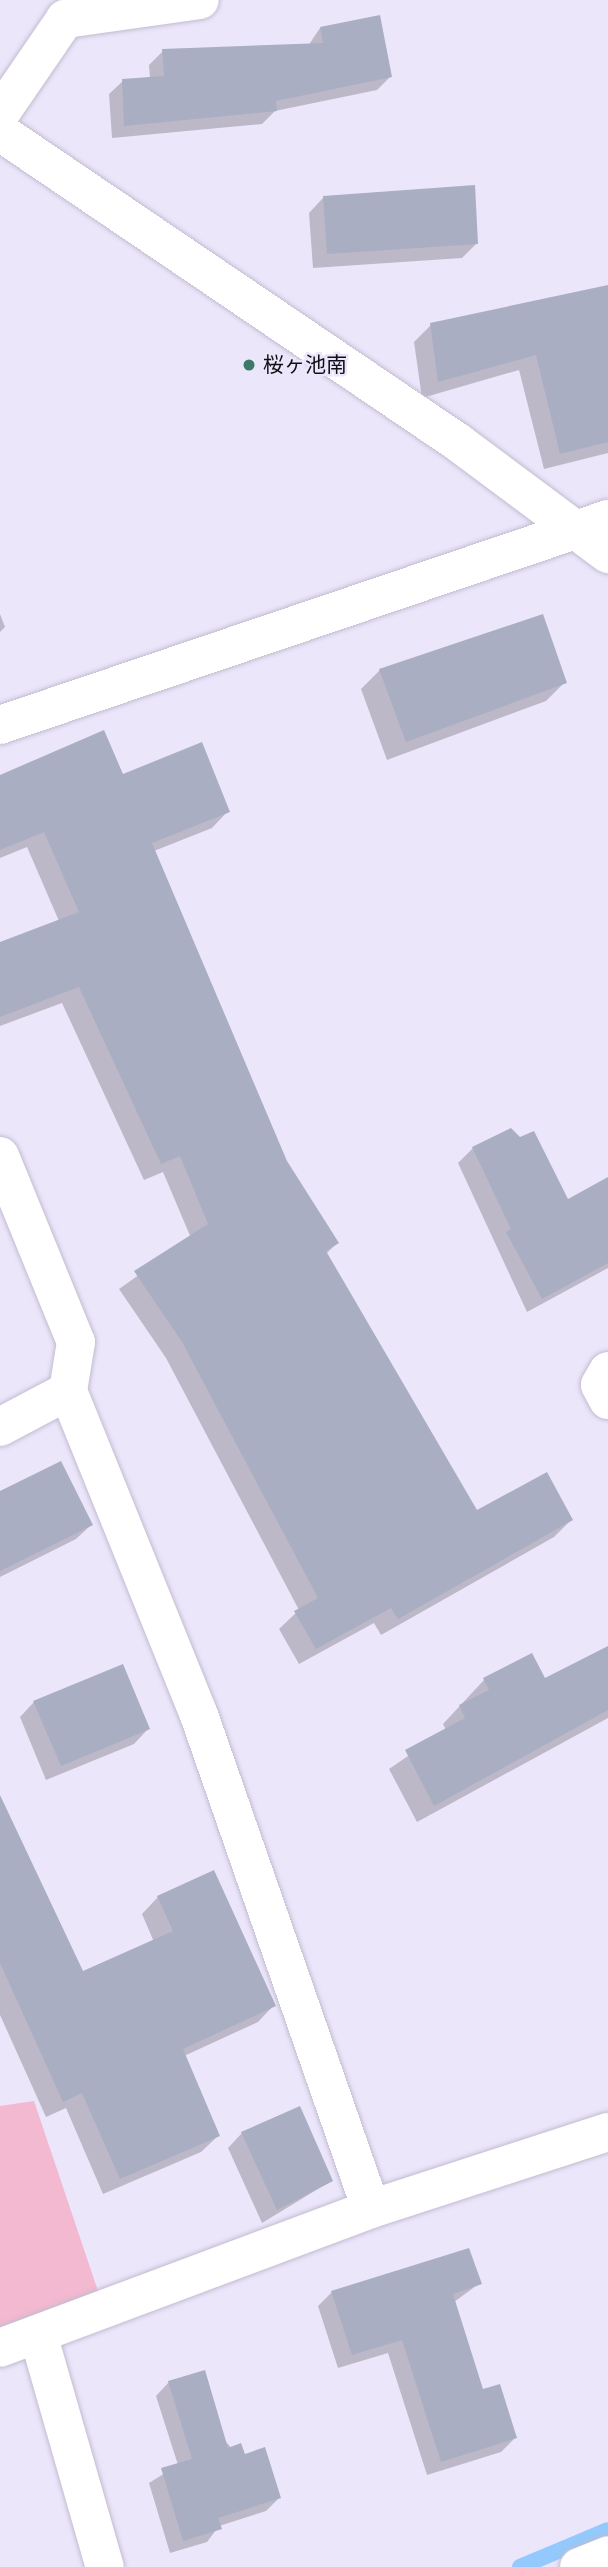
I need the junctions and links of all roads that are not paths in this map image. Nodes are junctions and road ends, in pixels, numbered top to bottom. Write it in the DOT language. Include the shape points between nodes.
graph roads {
  1 [pos="200,0"];
  2 [pos="0,114"];
  3 [pos="0,132"];
  4 [pos="591,524"];
  5 [pos="608,554"];
  6 [pos="0,725"];
  7 [pos="0,1156"];
  8 [pos="608,1371"];
  9 [pos="68,1391"];
  10 [pos="608,1401"];
  11 [pos="0,1427"];
  12 [pos="608,2132"];
  13 [pos="371,2209"];
  14 [pos="38,2334"];
  15 [pos="0,2348"];
  16 [pos="608,2555"];
  17 [pos="105,2567"];
  18 [pos="579,2567"];
  1 -- 2 [label="street" via="65,19"];
  3 -- 4 [label="street" via="458,443"];
  4 -- 5 [label="street"];
  4 -- 6 [label="street"];
  7 -- 9 [label="street" via="76,1342"];
  8 -- 10 [label="street" via="600,1385"];
  9 -- 11 [label="street"];
  9 -- 13 [label="street" via="198,1715"];
  12 -- 13 [label="street"];
  13 -- 14 [label="street"];
  14 -- 15 [label="street"];
  14 -- 17 [label="street"];
  16 -- 18 [label="street"];
}
